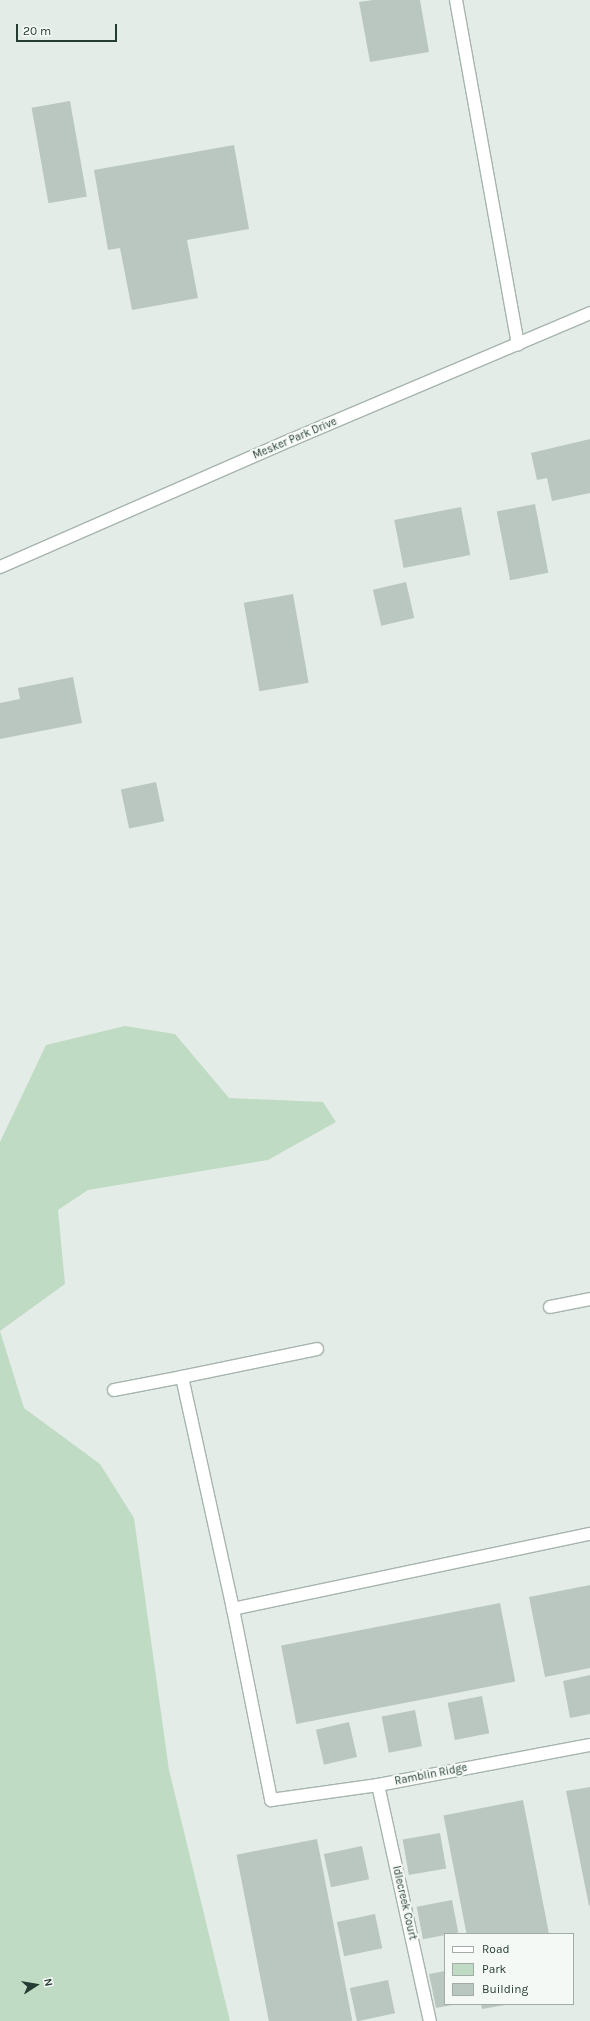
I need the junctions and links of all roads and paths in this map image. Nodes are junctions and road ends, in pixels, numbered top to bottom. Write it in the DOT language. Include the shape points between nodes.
graph roads {
  1 [pos="456,0"];
  2 [pos="590,313"];
  3 [pos="518,344"];
  4 [pos="0,567"];
  5 [pos="590,1299"];
  6 [pos="550,1307"];
  7 [pos="317,1349"];
  8 [pos="182,1377"];
  9 [pos="114,1390"];
  10 [pos="590,1534"];
  11 [pos="233,1609"];
  12 [pos="590,1745"];
  13 [pos="378,1786"];
  14 [pos="430,2021"];
  1 -- 3 [label="street"];
  2 -- 3 [label="street, Mesker Park Drive"];
  3 -- 4 [label="street, Mesker Park Drive"];
  5 -- 6 [label="street"];
  7 -- 8 [label="street"];
  8 -- 9 [label="street"];
  8 -- 11 [label="street"];
  10 -- 11 [label="street"];
  11 -- 13 [label="street, Ramblin Ridge" via="271,1800"];
  12 -- 13 [label="street, Ramblin Ridge"];
  13 -- 14 [label="street, Idlecreek Court"];
}
